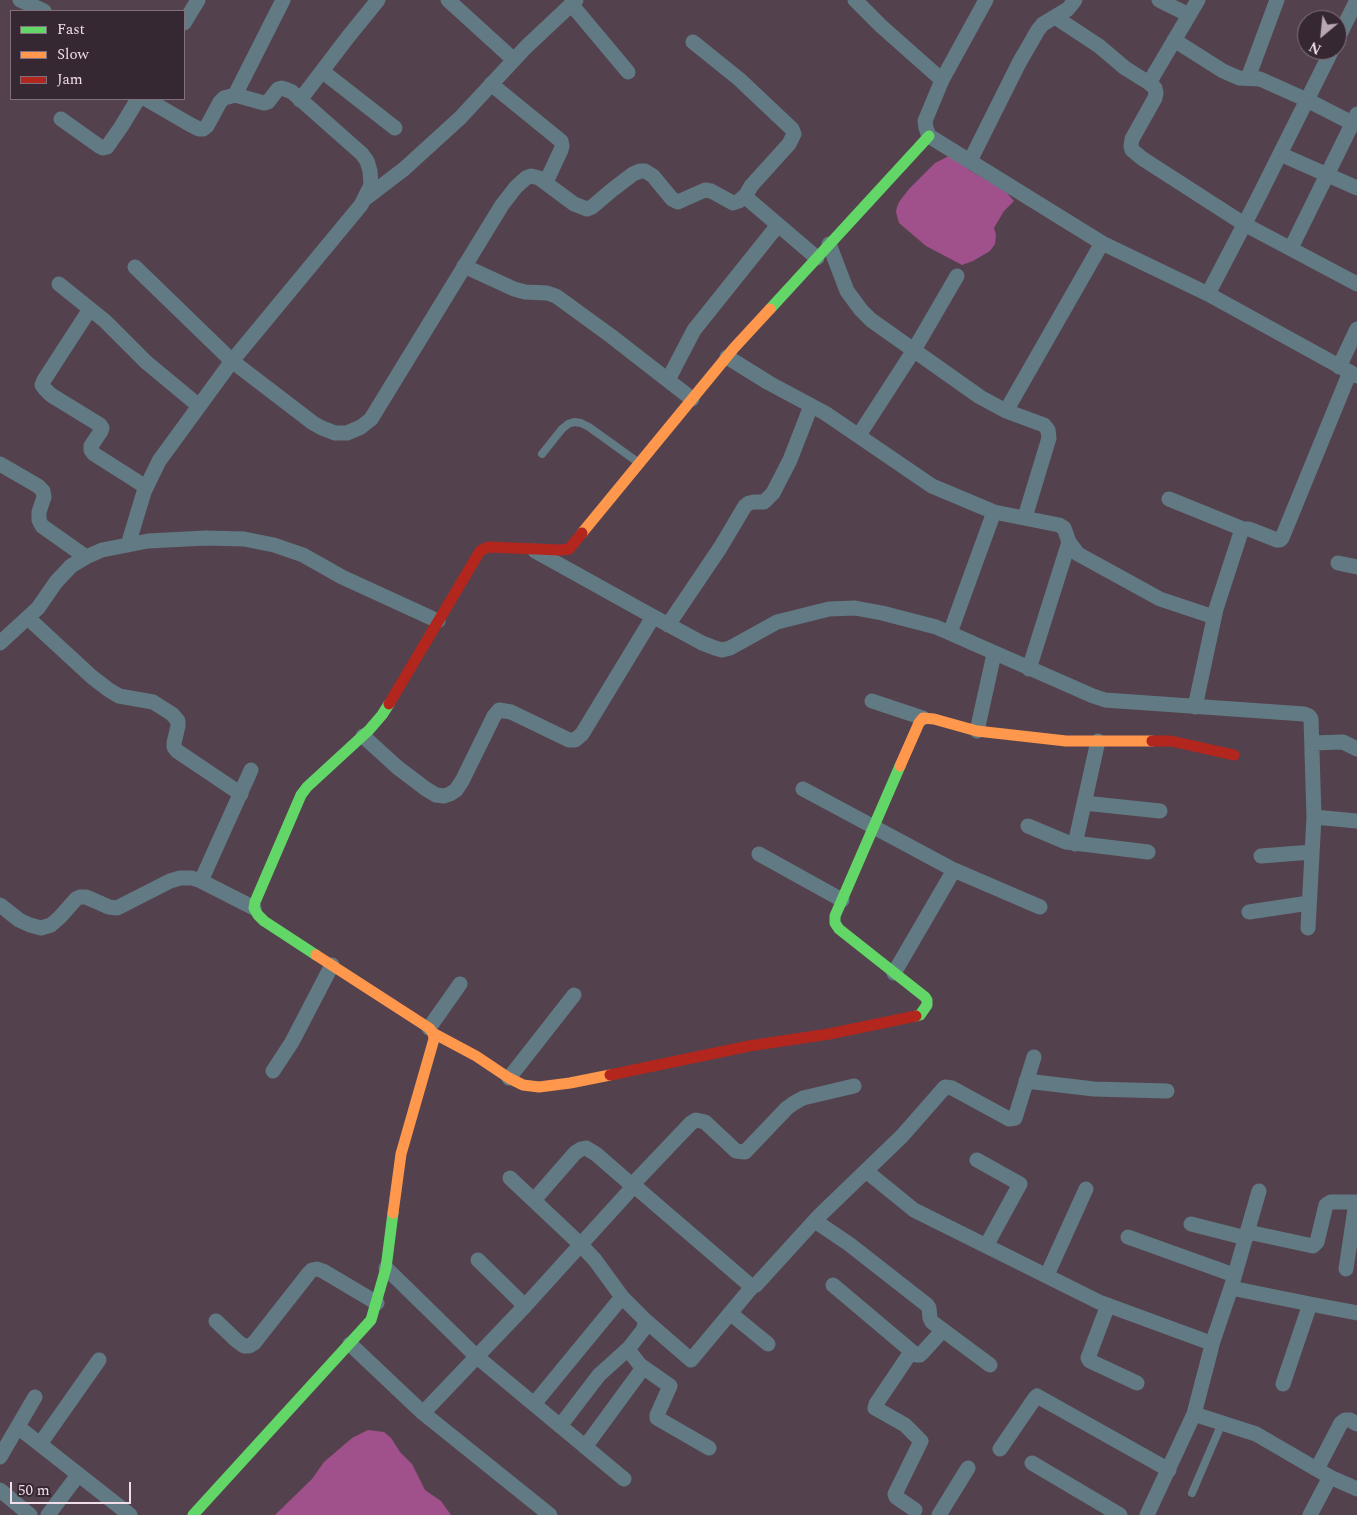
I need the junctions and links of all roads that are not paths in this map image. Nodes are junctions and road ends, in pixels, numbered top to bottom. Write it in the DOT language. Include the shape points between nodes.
graph roads {
  1 [pos="20,0"];
  2 [pos="198,0"];
  3 [pos="283,0"];
  4 [pos="378,0"];
  5 [pos="448,0"];
  6 [pos="855,0"];
  7 [pos="986,0"];
  8 [pos="1075,0"];
  9 [pos="1159,0"];
  10 [pos="1198,0"];
  11 [pos="1277,0"];
  12 [pos="1357,0"];
  13 [pos="574,2"];
  14 [pos="42,10"];
  15 [pos="1189,15"];
  16 [pos="1055,17"];
  17 [pos="1347,20"];
  18 [pos="185,21"];
  19 [pos="1174,40"];
  20 [pos="693,42"];
  21 [pos="514,60"];
  22 [pos="1327,60"];
  23 [pos="322,71"];
  24 [pos="628,72"];
  25 [pos="1248,78"];
  26 [pos="942,80"];
  27 [pos="1149,83"];
  28 [pos="491,84"];
  29 [pos="235,95"];
  30 [pos="137,100"];
  31 [pos="148,100"];
  32 [pos="300,100"];
  33 [pos="1307,100"];
  34 [pos="61,119"];
  35 [pos="1354,123"];
  36 [pos="395,128"];
  37 [pos="929,136"];
  38 [pos="1280,154"];
  39 [pos="970,161"];
  40 [pos="1328,175"];
  41 [pos="546,182"];
  42 [pos="1357,188"];
  43 [pos="746,195"];
  44 [pos="366,198"];
  45 [pos="778,224"];
  46 [pos="1244,224"];
  47 [pos="1102,243"];
  48 [pos="829,244"];
  49 [pos="1291,248"];
  50 [pos="817,258"];
  51 [pos="464,266"];
  52 [pos="135,267"];
  53 [pos="957,276"];
  54 [pos="59,284"];
  55 [pos="1357,284"];
  56 [pos="1208,294"];
  57 [pos="90,308"];
  58 [pos="1357,328"];
  59 [pos="914,350"];
  60 [pos="727,357"];
  61 [pos="232,361"];
  62 [pos="1349,372"];
  63 [pos="668,380"];
  64 [pos="692,399"];
  65 [pos="198,406"];
  66 [pos="811,406"];
  67 [pos="1006,410"];
  68 [pos="859,435"];
  69 [pos="542,454"];
  70 [pos="639,463"];
  71 [pos="0,464"];
  72 [pos="146,487"];
  73 [pos="1169,499"];
  74 [pos="994,512"];
  75 [pos="1025,517"];
  76 [pos="1243,529"];
  77 [pos="1069,542"];
  78 [pos="128,545"];
  79 [pos="531,549"];
  80 [pos="86,557"];
  81 [pos="1338,563"];
  82 [pos="1357,567"];
  83 [pos="653,617"];
  84 [pos="1214,617"];
  85 [pos="28,618"];
  86 [pos="438,620"];
  87 [pos="668,625"];
  88 [pos="950,633"];
  89 [pos="0,644"];
  90 [pos="994,654"];
  91 [pos="1029,669"];
  92 [pos="872,701"];
  93 [pos="1194,707"];
  94 [pos="923,718"];
  95 [pos="977,730"];
  96 [pos="363,736"];
  97 [pos="1098,741"];
  98 [pos="1312,744"];
  99 [pos="1357,749"];
  100 [pos="1234,755"];
  101 [pos="251,770"];
  102 [pos="803,789"];
  103 [pos="241,794"];
  104 [pos="1084,803"];
  105 [pos="1160,811"];
  106 [pos="1314,818"];
  107 [pos="1357,821"];
  108 [pos="1028,826"];
  109 [pos="873,828"];
  110 [pos="1075,844"];
  111 [pos="1148,852"];
  112 [pos="1312,852"];
  113 [pos="758,854"];
  114 [pos="1261,856"];
  115 [pos="954,870"];
  116 [pos="202,881"];
  117 [pos="842,900"];
  118 [pos="1309,903"];
  119 [pos="0,905"];
  120 [pos="1040,906"];
  121 [pos="254,908"];
  122 [pos="1249,912"];
  123 [pos="1308,928"];
  124 [pos="332,965"];
  125 [pos="894,972"];
  126 [pos="460,984"];
  127 [pos="574,995"];
  128 [pos="431,1031"];
  129 [pos="1034,1058"];
  130 [pos="273,1070"];
  131 [pos="509,1078"];
  132 [pos="1026,1080"];
  133 [pos="854,1086"];
  134 [pos="1167,1091"];
  135 [pos="977,1160"];
  136 [pos="866,1171"];
  137 [pos="510,1178"];
  138 [pos="633,1186"];
  139 [pos="1086,1189"];
  140 [pos="1259,1191"];
  141 [pos="534,1200"];
  142 [pos="1357,1202"];
  143 [pos="815,1220"];
  144 [pos="1191,1224"];
  145 [pos="1247,1235"];
  146 [pos="1128,1237"];
  147 [pos="580,1244"];
  148 [pos="986,1246"];
  149 [pos="478,1260"];
  150 [pos="386,1268"];
  151 [pos="1346,1269"];
  152 [pos="1047,1275"];
  153 [pos="1232,1282"];
  154 [pos="833,1285"];
  155 [pos="752,1286"];
  156 [pos="622,1297"];
  157 [pos="377,1304"];
  158 [pos="1310,1304"];
  159 [pos="1108,1305"];
  160 [pos="525,1306"];
  161 [pos="730,1313"];
  162 [pos="1357,1313"];
  163 [pos="216,1321"];
  164 [pos="646,1321"];
  165 [pos="942,1330"];
  166 [pos="350,1344"];
  167 [pos="768,1344"];
  168 [pos="1212,1344"];
  169 [pos="629,1348"];
  170 [pos="911,1352"];
  171 [pos="476,1356"];
  172 [pos="99,1360"];
  173 [pos="990,1365"];
  174 [pos="643,1368"];
  175 [pos="1137,1383"];
  176 [pos="1283,1384"];
  177 [pos="36,1397"];
  178 [pos="534,1404"];
  179 [pos="422,1413"];
  180 [pos="1194,1414"];
  181 [pos="1222,1423"];
  182 [pos="1357,1424"];
  183 [pos="560,1426"];
  184 [pos="10,1432"];
  185 [pos="40,1444"];
  186 [pos="585,1447"];
  187 [pos="709,1448"];
  188 [pos="1000,1449"];
  189 [pos="0,1457"];
  190 [pos="1032,1463"];
  191 [pos="968,1468"];
  192 [pos="1169,1470"];
  193 [pos="1323,1473"];
  194 [pos="78,1475"];
  195 [pos="624,1480"];
  196 [pos="0,1490"];
  197 [pos="1357,1490"];
  198 [pos="1192,1493"];
  199 [pos="913,1512"];
  200 [pos="30,1515"];
  201 [pos="48,1515"];
  202 [pos="130,1515"];
  203 [pos="193,1515"];
  204 [pos="550,1515"];
  205 [pos="931,1515"];
  206 [pos="939,1515"];
  207 [pos="1120,1515"];
  208 [pos="1148,1515"];
  209 [pos="1310,1515"];
  1 -- 14 [label="street"];
  2 -- 18 [label="street"];
  3 -- 29 [label="street"];
  4 -- 23 [label="street"];
  5 -- 21 [label="street"];
  6 -- 26 [label="street"];
  7 -- 26 [label="street"];
  8 -- 16 [label="street"];
  9 -- 15 [label="street"];
  10 -- 15 [label="street"];
  11 -- 25 [label="street"];
  12 -- 17 [label="street"];
  13 -- 21 [label="street"];
  13 -- 24 [label="street"];
  15 -- 19 [label="street"];
  16 -- 27 [label="street"];
  16 -- 39 [label="street" via="1038,30"];
  19 -- 25 [label="street" via="1223,72"];
  19 -- 27 [label="street"];
  20 -- 43 [label="street" via="792,128 794,134 789,144"];
  21 -- 28 [label="street"];
  22 -- 33 [label="street"];
  23 -- 32 [label="street"];
  23 -- 36 [label="street"];
  25 -- 33 [label="street" via="1260,79"];
  26 -- 37 [label="street" via="926,121"];
  27 -- 46 [label="street" via="1156,93 1132,139 1132,150"];
  28 -- 41 [label="street" via="561,141 561,150"];
  28 -- 44 [label="street" via="460,118 404,169"];
  29 -- 31 [label="street" via="224,98 207,126 199,129"];
  29 -- 32 [label="street" via="264,103 281,88"];
  30 -- 34 [label="street" via="107,147 103,148"];
  32 -- 44 [label="street" via="367,160 371,185"];
  33 -- 35 [label="street"];
  33 -- 38 [label="street"];
  35 -- 40 [label="street"];
  37 -- 39 [label="street"];
  37 -- 48 [label="street"];
  38 -- 40 [label="street"];
  38 -- 46 [label="street"];
  39 -- 47 [label="street"];
  40 -- 42 [label="street"];
  40 -- 49 [label="street"];
  41 -- 43 [label="street" via="574,204 588,210 640,171 653,176 678,202 705,190 733,203"];
  41 -- 51 [label="street" via="531,176 516,188"];
  43 -- 45 [label="street"];
  44 -- 61 [label="street"];
  45 -- 50 [label="street"];
  45 -- 63 [label="street" via="694,330"];
  46 -- 49 [label="street"];
  46 -- 56 [label="street"];
  47 -- 56 [label="street"];
  47 -- 67 [label="street"];
  48 -- 50 [label="street"];
  48 -- 59 [label="street" via="844,284 861,310"];
  49 -- 55 [label="street"];
  50 -- 60 [label="street"];
  51 -- 61 [label="street" via="371,419 347,433 313,423"];
  51 -- 63 [label="street" via="514,289 556,296"];
  52 -- 61 [label="street"];
  53 -- 59 [label="street"];
  54 -- 57 [label="street"];
  56 -- 62 [label="street"];
  57 -- 65 [label="street"];
  57 -- 72 [label="street" via="42,385 50,395 100,425 101,431 91,446 94,454"];
  58 -- 62 [label="street"];
  59 -- 67 [label="street" via="980,397"];
  59 -- 68 [label="street"];
  60 -- 64 [label="street"];
  60 -- 66 [label="street"];
  61 -- 65 [label="street"];
  62 -- 76 [label="street" via="1282,538 1277,540"];
  63 -- 64 [label="street"];
  64 -- 70 [label="street"];
  65 -- 72 [label="street" via="158,461"];
  66 -- 68 [label="street"];
  66 -- 87 [label="street" via="773,493 764,502 745,506"];
  67 -- 75 [label="street" via="1044,425 1048,430 1049,438"];
  68 -- 74 [label="street" via="932,486"];
  69 -- 70 [label="lane" via="562,429 574,422 589,427"];
  70 -- 79 [label="street" via="568,548"];
  71 -- 80 [label="street" via="43,491 39,520 42,526"];
  72 -- 78 [label="street"];
  73 -- 76 [label="street"];
  74 -- 75 [label="street"];
  74 -- 88 [label="street"];
  75 -- 77 [label="street" via="1059,524"];
  76 -- 84 [label="street"];
  77 -- 84 [label="street" via="1078,554 1152,594"];
  77 -- 91 [label="street"];
  78 -- 80 [label="street"];
  78 -- 86 [label="street" via="206,538 274,545 303,555 342,577"];
  79 -- 83 [label="street"];
  79 -- 86 [label="street" via="488,547 480,551"];
  80 -- 85 [label="street" via="71,566"];
  81 -- 82 [label="street"];
  83 -- 87 [label="street"];
  83 -- 96 [label="street" via="582,734 575,740 569,740 511,712 499,710 462,781 450,794 436,795 426,789"];
  84 -- 93 [label="street"];
  85 -- 89 [label="street"];
  85 -- 103 [label="street" via="109,690 119,696 153,702 172,714 178,721 174,747"];
  86 -- 96 [label="street" via="382,715"];
  87 -- 88 [label="street" via="722,650 778,622 829,609 882,612"];
  88 -- 90 [label="street"];
  90 -- 91 [label="street"];
  90 -- 95 [label="street"];
  91 -- 93 [label="street" via="1105,700"];
  92 -- 94 [label="street"];
  93 -- 98 [label="street" via="1304,714 1311,719"];
  94 -- 95 [label="street"];
  94 -- 109 [label="street"];
  95 -- 97 [label="street"];
  96 -- 121 [label="street" via="307,787"];
  97 -- 100 [label="street" via="1171,741"];
  97 -- 104 [label="street"];
  98 -- 99 [label="street" via="1343,742"];
  98 -- 106 [label="street"];
  101 -- 103 [label="street"];
  102 -- 109 [label="street"];
  103 -- 116 [label="street"];
  104 -- 105 [label="street"];
  104 -- 110 [label="street"];
  106 -- 107 [label="street"];
  106 -- 112 [label="street"];
  108 -- 110 [label="street"];
  109 -- 115 [label="street"];
  109 -- 117 [label="street"];
  110 -- 111 [label="street"];
  112 -- 114 [label="street"];
  112 -- 118 [label="street"];
  113 -- 117 [label="street"];
  115 -- 120 [label="street"];
  115 -- 125 [label="street"];
  116 -- 119 [label="street" via="180,878 170,881 117,908 80,897 60,918 41,928 30,926"];
  116 -- 121 [label="street"];
  117 -- 125 [label="street" via="835,916 839,929"];
  118 -- 122 [label="street"];
  118 -- 123 [label="street"];
  121 -- 124 [label="street" via="264,921"];
  124 -- 128 [label="street"];
  124 -- 130 [label="street" via="292,1042"];
  125 -- 131 [label="street" via="927,1000 927,1006 920,1015 570,1083 539,1087 523,1085"];
  126 -- 128 [label="street"];
  127 -- 131 [label="street"];
  128 -- 131 [label="street"];
  128 -- 150 [label="street" via="434,1039 401,1154"];
  129 -- 132 [label="street"];
  132 -- 134 [label="street" via="1094,1089"];
  132 -- 136 [label="street" via="1016,1115 1009,1120 945,1087"];
  133 -- 138 [label="street" via="802,1098 787,1108 745,1152 736,1150 705,1122 696,1120"];
  135 -- 148 [label="street" via="1020,1184"];
  136 -- 143 [label="street"];
  136 -- 148 [label="street" via="906,1205"];
  137 -- 141 [label="street"];
  138 -- 141 [label="street" via="596,1154 581,1148"];
  138 -- 147 [label="street"];
  138 -- 155 [label="street"];
  139 -- 152 [label="street"];
  140 -- 145 [label="street"];
  141 -- 147 [label="street"];
  142 -- 145 [label="street" via="1331,1202 1326,1205 1314,1246"];
  142 -- 151 [label="street"];
  143 -- 155 [label="street"];
  143 -- 165 [label="street" via="927,1305 932,1322"];
  144 -- 145 [label="street"];
  145 -- 153 [label="street"];
  146 -- 153 [label="street"];
  147 -- 156 [label="street"];
  147 -- 160 [label="street"];
  148 -- 152 [label="street"];
  149 -- 160 [label="street"];
  150 -- 157 [label="street"];
  150 -- 171 [label="street"];
  152 -- 159 [label="street"];
  153 -- 158 [label="street"];
  153 -- 168 [label="street"];
  154 -- 170 [label="street"];
  155 -- 161 [label="street"];
  156 -- 164 [label="street"];
  156 -- 178 [label="street"];
  157 -- 163 [label="street" via="317,1269 312,1270 249,1346 237,1341"];
  157 -- 166 [label="street" via="371,1320"];
  158 -- 162 [label="street"];
  158 -- 176 [label="street"];
  159 -- 168 [label="street"];
  159 -- 175 [label="street" via="1088,1358"];
  160 -- 171 [label="street"];
  161 -- 164 [label="street" via="691,1360"];
  161 -- 167 [label="street"];
  164 -- 169 [label="street"];
  165 -- 170 [label="street" via="920,1355"];
  165 -- 173 [label="street"];
  166 -- 179 [label="street"];
  166 -- 203 [label="street"];
  168 -- 180 [label="street"];
  169 -- 174 [label="street"];
  169 -- 183 [label="street" via="599,1376"];
  170 -- 199 [label="street" via="876,1408 905,1425 921,1441 895,1494"];
  171 -- 178 [label="street"];
  171 -- 179 [label="street"];
  172 -- 185 [label="street"];
  174 -- 186 [label="street"];
  174 -- 187 [label="street" via="670,1386 657,1418"];
  177 -- 184 [label="street"];
  178 -- 183 [label="street"];
  179 -- 204 [label="street"];
  180 -- 181 [label="street"];
  180 -- 192 [label="street"];
  181 -- 193 [label="street" via="1256,1434"];
  181 -- 198 [label="lane"];
  182 -- 193 [label="street" via="1350,1420 1341,1423"];
  183 -- 186 [label="street"];
  184 -- 185 [label="street"];
  184 -- 189 [label="street"];
  185 -- 194 [label="street"];
  186 -- 195 [label="street"];
  188 -- 192 [label="street" via="1037,1396"];
  190 -- 207 [label="street"];
  191 -- 206 [label="street"];
  192 -- 208 [label="street"];
  193 -- 197 [label="street"];
  193 -- 209 [label="street"];
  194 -- 201 [label="street"];
  194 -- 202 [label="street"];
  196 -- 200 [label="street"];
  199 -- 205 [label="street" via="918,1507"];
}
